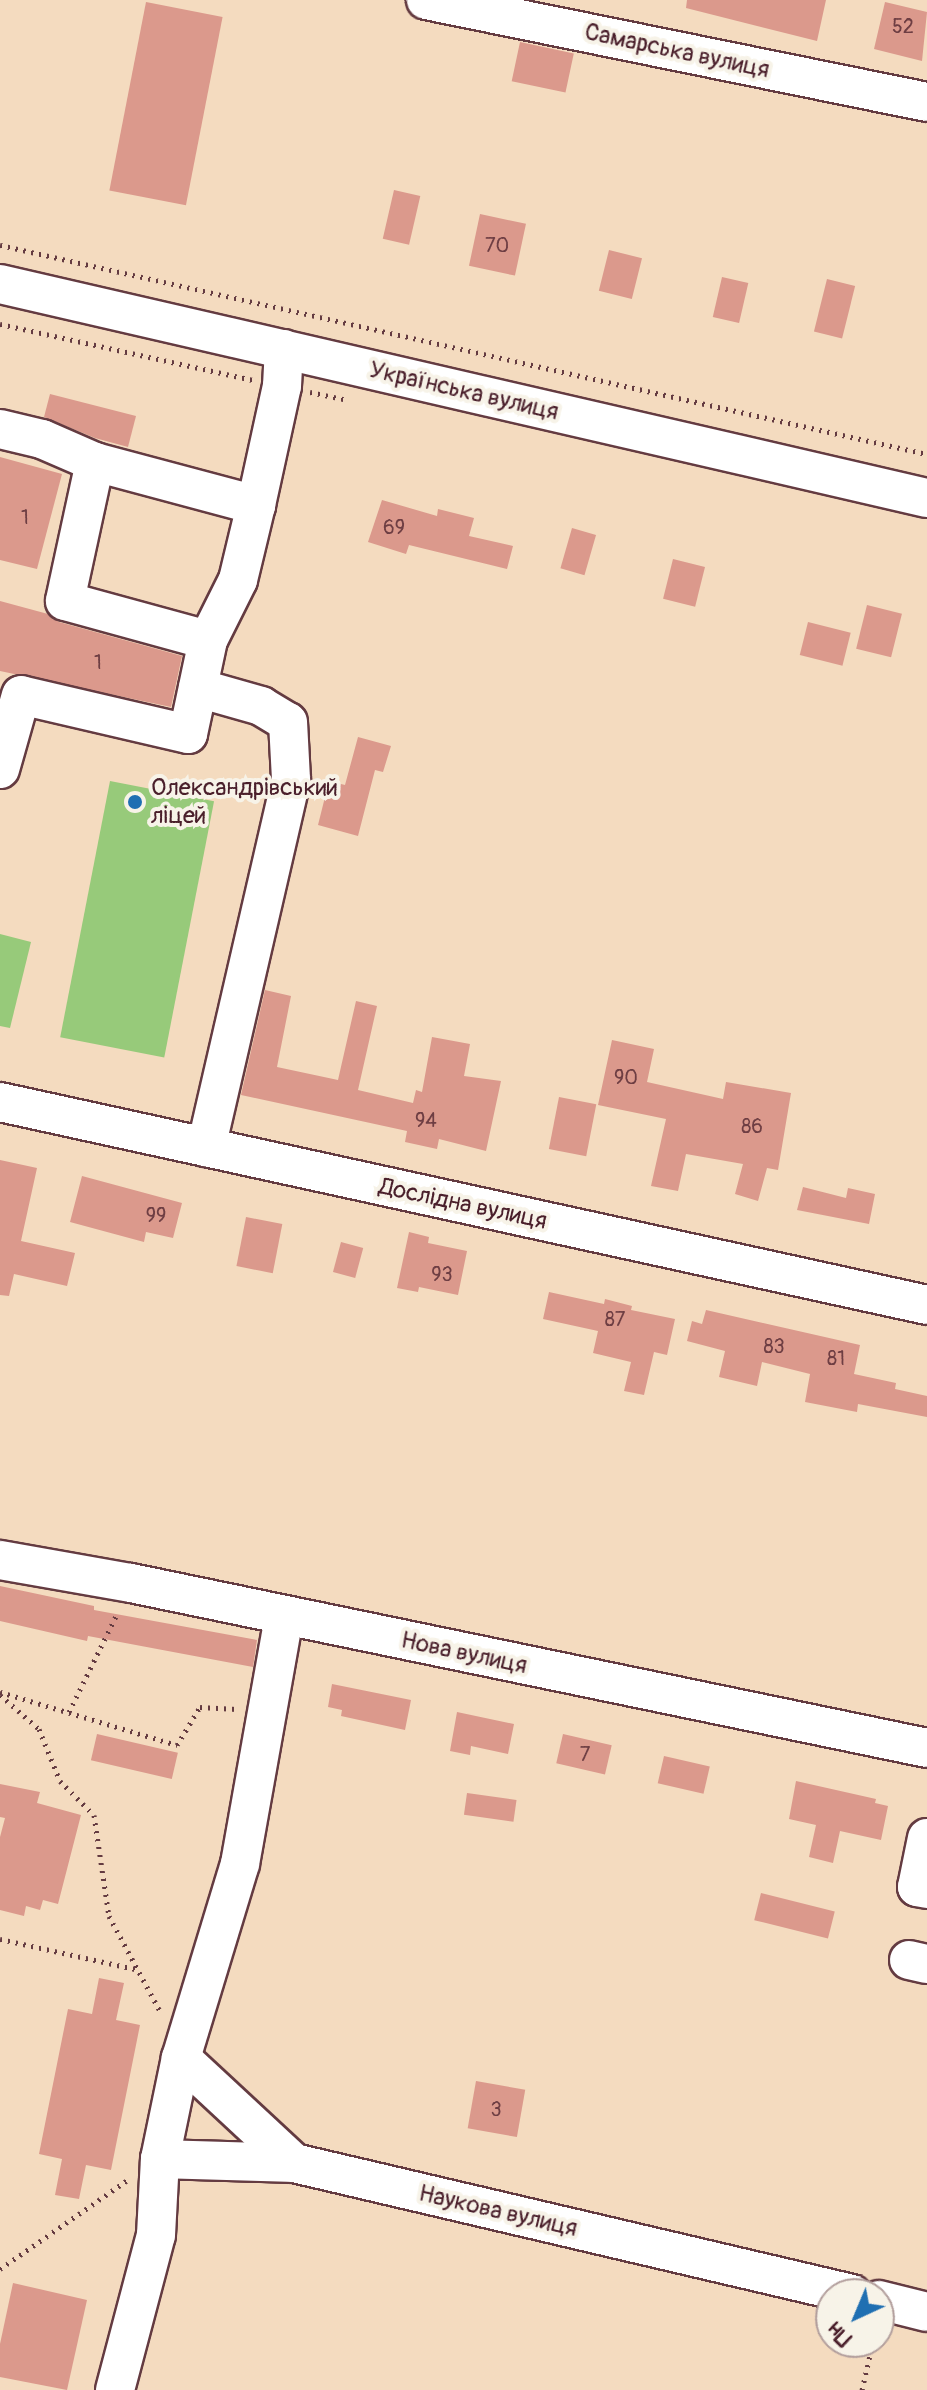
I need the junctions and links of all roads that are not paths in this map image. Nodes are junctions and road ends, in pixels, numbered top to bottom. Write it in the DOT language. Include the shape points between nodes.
graph roads {
  1 [pos="426,0"];
  2 [pos="927,102"];
  3 [pos="0,284"];
  4 [pos="284,349"];
  5 [pos="0,429"];
  6 [pos="95,462"];
  7 [pos="927,498"];
  8 [pos="256,505"];
  9 [pos="208,640"];
  10 [pos="198,688"];
  11 [pos="0,769"];
  12 [pos="0,1102"];
  13 [pos="206,1147"];
  14 [pos="927,1305"];
  15 [pos="0,1560"];
  16 [pos="284,1616"];
  17 [pos="927,1748"];
  18 [pos="927,1838"];
  19 [pos="927,1889"];
  20 [pos="181,2058"];
  21 [pos="160,2159"];
  22 [pos="294,2163"];
  23 [pos="815,2285"];
  24 [pos="895,2304"];
  25 [pos="927,2312"];
  26 [pos="115,2390"];
  1 -- 2 [label="street, Самарська вулиця"];
  3 -- 4 [label="street, Українська вулиця"];
  4 -- 7 [label="street, Українська вулиця"];
  4 -- 8 [label="street" via="282,386"];
  5 -- 6 [label="street" via="42,439"];
  6 -- 8 [label="street"];
  6 -- 9 [label="street" via="65,601"];
  8 -- 9 [label="street" via="238,580"];
  9 -- 10 [label="street"];
  10 -- 11 [label="street" via="188,734 21,695"];
  10 -- 13 [label="street" via="261,706 288,722 291,780"];
  12 -- 13 [label="street, Дослідна вулиця"];
  13 -- 14 [label="street, Дослідна вулиця"];
  15 -- 16 [label="street, Нова вулиця"];
  16 -- 17 [label="street, Нова вулиця"];
  16 -- 20 [label="street" via="240,1864"];
  18 -- 19 [label="street" via="917,1887"];
  20 -- 21 [label="street"];
  20 -- 22 [label="street, Наукова вулиця"];
  21 -- 22 [label="street"];
  21 -- 26 [label="street" via="156,2235"];
  22 -- 23 [label="street, Наукова вулиця"];
  24 -- 25 [label="street"];
}
